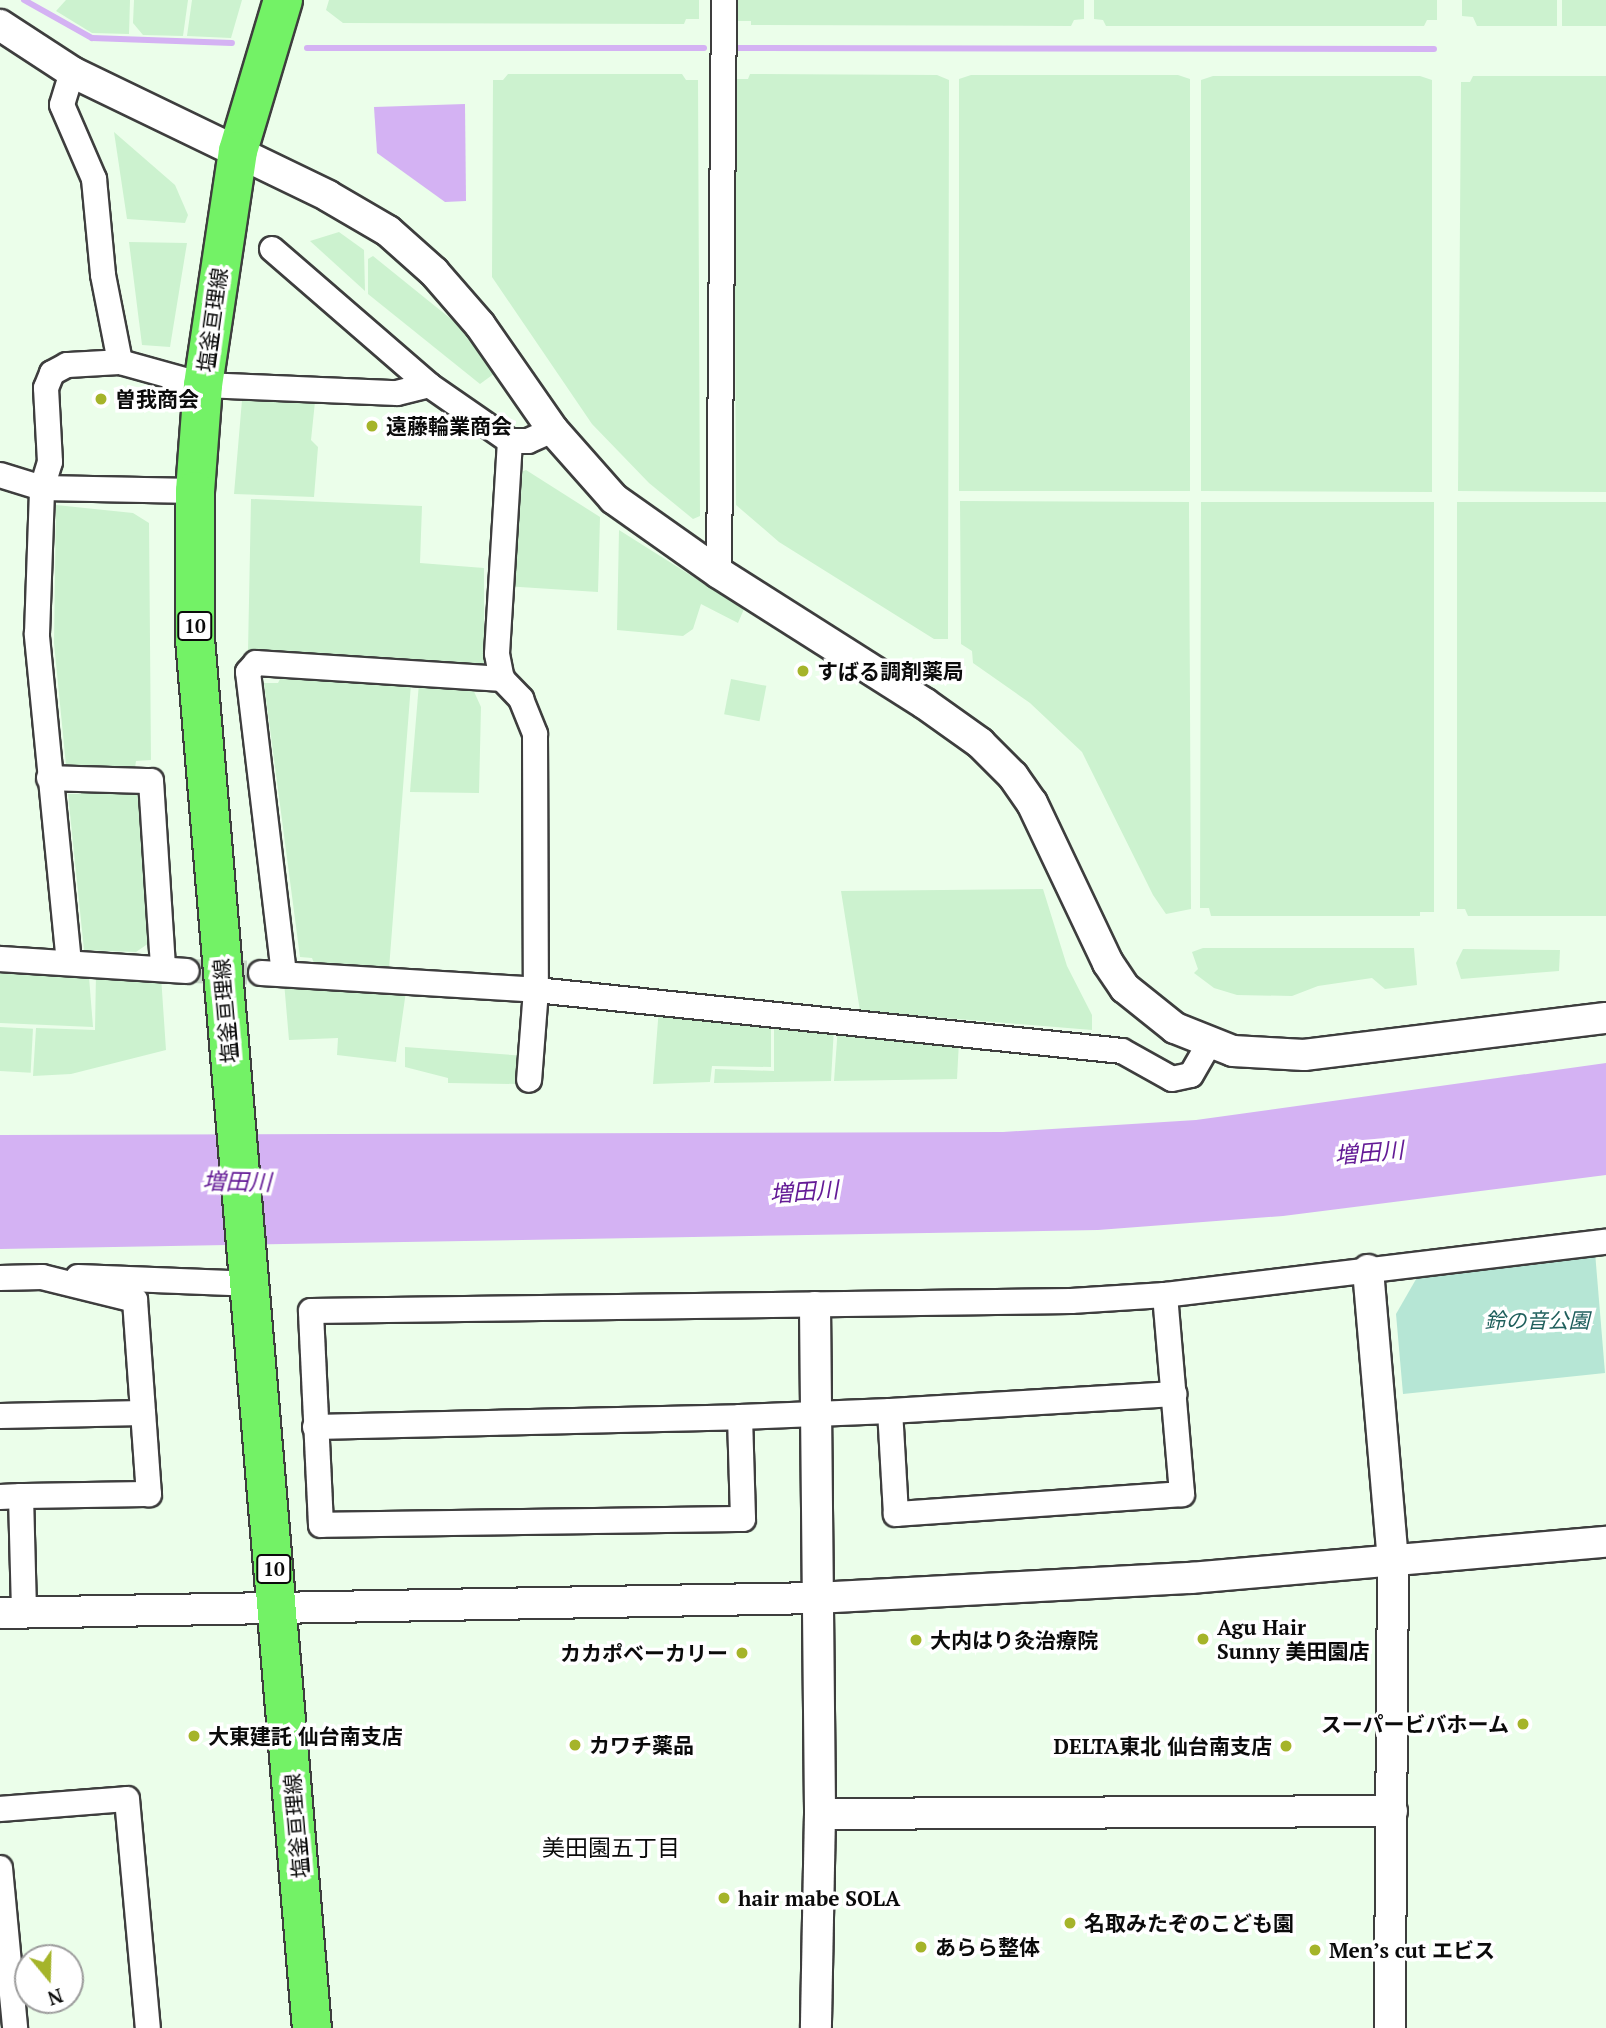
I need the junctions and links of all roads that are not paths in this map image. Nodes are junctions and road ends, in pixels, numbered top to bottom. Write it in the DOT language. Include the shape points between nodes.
graph roads {
  1 [pos="283,0"];
  2 [pos="724,0"];
  3 [pos="0,25"];
  4 [pos="72,72"];
  5 [pos="237,151"];
  6 [pos="272,249"];
  7 [pos="120,362"];
  8 [pos="429,384"];
  9 [pos="203,386"];
  10 [pos="553,430"];
  11 [pos="510,441"];
  12 [pos="0,475"];
  13 [pos="42,488"];
  14 [pos="195,491"];
  15 [pos="719,573"];
  16 [pos="502,679"];
  17 [pos="49,778"];
  18 [pos="0,959"];
  19 [pos="69,963"];
  20 [pos="536,990"];
  21 [pos="1606,1018"];
  22 [pos="1209,1044"];
  23 [pos="529,1080"];
  24 [pos="1606,1241"];
  25 [pos="1368,1270"];
  26 [pos="42,1277"];
  27 [pos="0,1278"];
  28 [pos="249,1279"];
  29 [pos="1166,1295"];
  30 [pos="816,1307"];
  31 [pos="1174,1394"];
  32 [pos="890,1411"];
  33 [pos="143,1413"];
  34 [pos="0,1416"];
  35 [pos="815,1416"];
  36 [pos="740,1417"];
  37 [pos="316,1427"];
  38 [pos="11,1497"];
  39 [pos="1606,1542"];
  40 [pos="1393,1562"];
  41 [pos="817,1598"];
  42 [pos="277,1610"];
  43 [pos="12,1613"];
  44 [pos="0,1809"];
  45 [pos="1392,1811"];
  46 [pos="820,1814"];
  47 [pos="0,1868"];
  48 [pos="2,1909"];
  49 [pos="15,2028"];
  50 [pos="148,2028"];
  51 [pos="312,2028"];
  52 [pos="816,2028"];
  53 [pos="1390,2028"];
  1 -- 5 [label="main road, 塩釜亘理線 / 10"];
  2 -- 15 [label="street"];
  3 -- 4 [label="street"];
  4 -- 5 [label="street"];
  4 -- 7 [label="street" via="62,105 94,179 103,275"];
  5 -- 9 [label="main road, 塩釜亘理線 / 10"];
  5 -- 10 [label="street" via="388,231 434,271 480,325"];
  6 -- 8 [label="street"];
  7 -- 9 [label="street"];
  7 -- 13 [label="street" via="67,365 52,373 46,388 50,462"];
  8 -- 9 [label="street" via="397,393"];
  8 -- 11 [label="street"];
  9 -- 14 [label="main road, 塩釜亘理線 / 10"];
  10 -- 11 [label="street" via="528,441"];
  10 -- 15 [label="street" via="614,499"];
  11 -- 16 [label="street" via="497,607"];
  12 -- 13 [label="street"];
  13 -- 14 [label="street"];
  13 -- 17 [label="street" via="37,634"];
  14 -- 28 [label="main road, 塩釜亘理線 / 10" via="195,639"];
  15 -- 22 [label="street" via="980,743 1032,803 1094,939 1125,988 1175,1028"];
  16 -- 20 [label="street" via="521,699 535,734"];
  16 -- 20 [label="street" via="256,663 248,672 272,974"];
  17 -- 19 [label="street"];
  17 -- 19 [label="street" via="151,781 175,970"];
  18 -- 19 [label="street"];
  20 -- 22 [label="street" via="1122,1051 1172,1079 1191,1075"];
  20 -- 23 [label="street"];
  21 -- 22 [label="street" via="1304,1055 1263,1056"];
  24 -- 25 [label="street"];
  25 -- 29 [label="street"];
  25 -- 40 [label="street"];
  26 -- 27 [label="street"];
  26 -- 28 [label="street"];
  26 -- 33 [label="street" via="135,1300"];
  28 -- 42 [label="main road, 塩釜亘理線 / 10"];
  29 -- 30 [label="street"];
  29 -- 31 [label="street"];
  30 -- 35 [label="street"];
  30 -- 37 [label="street" via="311,1311"];
  31 -- 32 [label="street"];
  31 -- 32 [label="street" via="1182,1494 896,1514"];
  32 -- 35 [label="street"];
  33 -- 34 [label="street"];
  33 -- 38 [label="street" via="149,1494"];
  35 -- 36 [label="street"];
  35 -- 41 [label="street"];
  36 -- 37 [label="street"];
  36 -- 37 [label="street" via="743,1519 577,1523 321,1525"];
  38 -- 43 [label="street"];
  39 -- 40 [label="street"];
  40 -- 41 [label="street"];
  40 -- 45 [label="street"];
  41 -- 42 [label="street"];
  41 -- 46 [label="street"];
  42 -- 43 [label="street"];
  42 -- 51 [label="main road, 塩釜亘理線 / 10"];
  44 -- 50 [label="street" via="127,1799"];
  45 -- 46 [label="street"];
  45 -- 53 [label="street"];
  46 -- 52 [label="street"];
  47 -- 48 [label="street"];
  48 -- 49 [label="street"];
}
